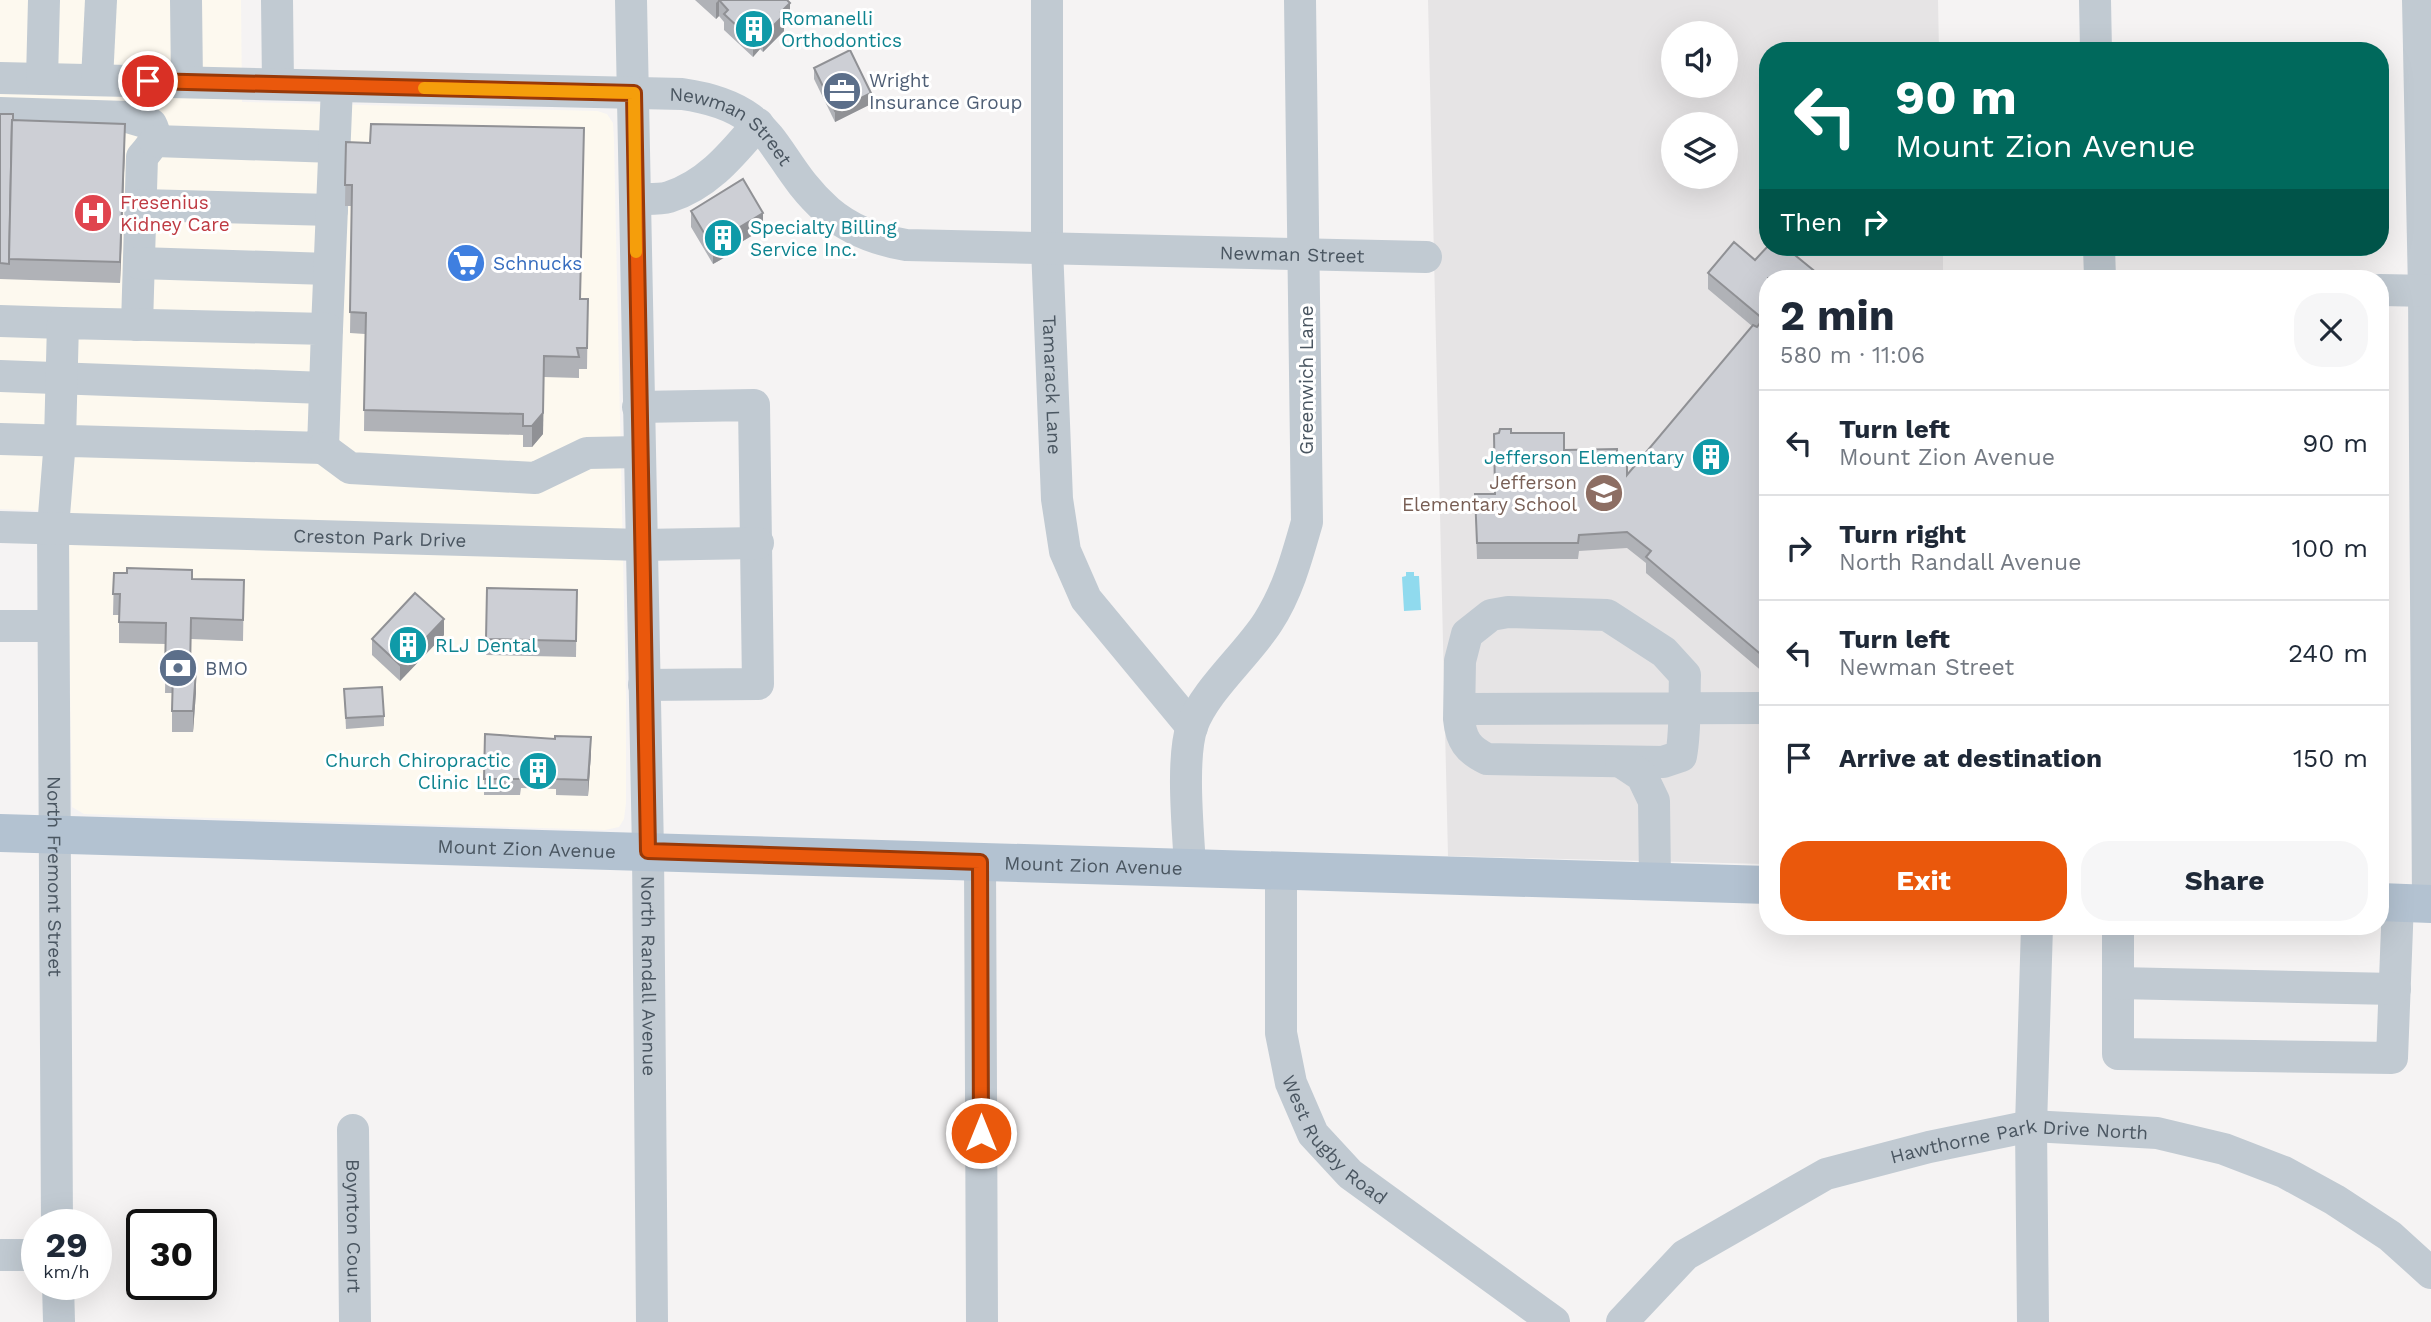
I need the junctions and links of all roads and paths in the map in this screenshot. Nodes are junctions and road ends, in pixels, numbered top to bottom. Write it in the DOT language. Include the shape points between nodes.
graph roads {
  1 [pos="44,0"];
  2 [pos="101,0"];
  3 [pos="186,0"];
  4 [pos="277,0"];
  5 [pos="631,0"];
  6 [pos="1047,0"];
  7 [pos="1300,0"];
  8 [pos="2095,0"];
  9 [pos="2418,0"];
  10 [pos="2096,42"];
  11 [pos="0,78"];
  12 [pos="42,79"];
  13 [pos="97,80"];
  14 [pos="129,81"];
  15 [pos="187,82"];
  16 [pos="278,85"];
  17 [pos="337,86"];
  18 [pos="634,93"];
  19 [pos="0,113"];
  20 [pos="127,117"];
  21 [pos="758,124"];
  22 [pos="155,141"];
  23 [pos="335,147"];
  24 [pos="635,199"];
  25 [pos="141,205"];
  26 [pos="332,210"];
  27 [pos="1047,247"];
  28 [pos="1305,255"];
  29 [pos="1426,257"];
  30 [pos="139,263"];
  31 [pos="330,269"];
  32 [pos="2389,290"];
  33 [pos="2428,291"];
  34 [pos="0,321"];
  35 [pos="63,323"];
  36 [pos="137,325"];
  37 [pos="327,329"];
  38 [pos="0,376"];
  39 [pos="61,378"];
  40 [pos="325,388"];
  41 [pos="638,407"];
  42 [pos="0,439"];
  43 [pos="60,440"];
  44 [pos="323,448"];
  45 [pos="639,452"];
  46 [pos="0,527"];
  47 [pos="53,528"];
  48 [pos="758,542"];
  49 [pos="641,545"];
  50 [pos="0,626"];
  51 [pos="53,626"];
  52 [pos="644,685"];
  53 [pos="1684,706"];
  54 [pos="1759,708"];
  55 [pos="1459,719"];
  56 [pos="1192,727"];
  57 [pos="1622,762"];
  58 [pos="0,833"];
  59 [pos="55,835"];
  60 [pos="648,851"];
  61 [pos="980,862"];
  62 [pos="1189,866"];
  63 [pos="1281,870"];
  64 [pos="1655,881"];
  65 [pos="1759,885"];
  66 [pos="2409,903"];
  67 [pos="2037,935"];
  68 [pos="2118,935"];
  69 [pos="2118,983"];
  70 [pos="2395,989"];
  71 [pos="2031,1126"];
  72 [pos="354,1130"];
  73 [pos="57,1209"];
  74 [pos="0,1255"];
  75 [pos="21,1255"];
  76 [pos="2431,1273"];
  77 [pos="58,1300"];
  78 [pos="59,1322"];
  79 [pos="355,1322"];
  80 [pos="652,1322"];
  81 [pos="982,1322"];
  82 [pos="1554,1322"];
  83 [pos="1622,1322"];
  84 [pos="2033,1322"];
  1 -- 12 [label="street"];
  2 -- 13 [label="street"];
  3 -- 15 [label="street"];
  4 -- 16 [label="street"];
  5 -- 18 [label="street, North Randall Avenue"];
  6 -- 27 [label="street, Tamarack Lane"];
  7 -- 28 [label="street, Greenwich Lane"];
  8 -- 10 [label="street"];
  9 -- 33 [label="street"];
  11 -- 12 [label="street, Newman Street"];
  12 -- 13 [label="street, Newman Street"];
  13 -- 14 [label="street, Newman Street"];
  14 -- 15 [label="street, Newman Street"];
  14 -- 20 [label="street"];
  15 -- 16 [label="street, Newman Street"];
  16 -- 17 [label="street, Newman Street"];
  17 -- 18 [label="street, Newman Street"];
  17 -- 23 [label="street"];
  18 -- 21 [label="street, Newman Street" via="707,97 738,109"];
  18 -- 24 [label="street, North Randall Avenue"];
  19 -- 20 [label="street"];
  20 -- 22 [label="street" via="151,124"];
  21 -- 24 [label="street" via="722,166 695,184 667,198"];
  21 -- 27 [label="street, Newman Street" via="827,210 854,229 906,245"];
  22 -- 23 [label="street"];
  22 -- 25 [label="street" via="142,157"];
  23 -- 26 [label="street"];
  24 -- 41 [label="street, North Randall Avenue"];
  25 -- 26 [label="street"];
  25 -- 30 [label="street"];
  26 -- 31 [label="street"];
  27 -- 28 [label="street, Newman Street"];
  27 -- 56 [label="street, Tamarack Lane" via="1057,499 1065,551 1086,599"];
  28 -- 29 [label="street, Newman Street"];
  28 -- 56 [label="street, Greenwich Lane" via="1307,522 1293,574 1269,621"];
  30 -- 31 [label="street"];
  30 -- 36 [label="street"];
  31 -- 37 [label="street"];
  32 -- 33 [label="street"];
  33 -- 66 [label="street"];
  34 -- 35 [label="street"];
  35 -- 36 [label="street"];
  35 -- 39 [label="street, North Fremont Street"];
  36 -- 37 [label="street"];
  37 -- 40 [label="street"];
  38 -- 39 [label="street"];
  39 -- 40 [label="street"];
  39 -- 43 [label="street, North Fremont Street"];
  40 -- 44 [label="street"];
  41 -- 45 [label="street, North Randall Avenue"];
  41 -- 48 [label="street" via="754,405"];
  42 -- 43 [label="street"];
  43 -- 44 [label="street"];
  43 -- 47 [label="street, North Fremont Street"];
  44 -- 45 [label="street" via="349,468 535,478 587,453"];
  45 -- 49 [label="street, North Randall Avenue"];
  46 -- 47 [label="street, Creston Park Drive"];
  47 -- 49 [label="street, Creston Park Drive"];
  47 -- 51 [label="street, North Fremont Street"];
  48 -- 49 [label="street, Creston Park Drive"];
  48 -- 52 [label="street" via="758,684"];
  49 -- 52 [label="street, North Randall Avenue"];
  50 -- 51 [label="street"];
  51 -- 59 [label="street, North Fremont Street"];
  52 -- 60 [label="street, North Randall Avenue"];
  53 -- 54 [label="street"];
  53 -- 55 [label="street" via="1477,707"];
  53 -- 55 [label="street" via="1685,675 1679,665 1625,624 1587,612 1508,612 1491,615 1467,634 1460,661"];
  53 -- 57 [label="street" via="1681,756 1663,762"];
  55 -- 57 [label="street" via="1460,737 1476,754 1487,758"];
  56 -- 62 [label="street" via="1187,785"];
  57 -- 64 [label="street" via="1642,776 1654,801"];
  58 -- 59 [label="main road, Mount Zion Avenue"];
  59 -- 60 [label="main road, Mount Zion Avenue"];
  59 -- 73 [label="street, North Fremont Street"];
  60 -- 61 [label="main road, Mount Zion Avenue"];
  60 -- 80 [label="street, North Randall Avenue"];
  61 -- 62 [label="main road, Mount Zion Avenue"];
  61 -- 81 [label="street"];
  62 -- 63 [label="main road, Mount Zion Avenue"];
  63 -- 64 [label="main road, Mount Zion Avenue"];
  63 -- 82 [label="street, West Rugby Road" via="1281,1033 1291,1083 1313,1133 1350,1174"];
  64 -- 65 [label="main road, Mount Zion Avenue"];
  66 -- 70 [label="street"];
  67 -- 71 [label="street"];
  68 -- 69 [label="street"];
  69 -- 70 [label="street"];
  69 -- 70 [label="street" via="2118,1054 2392,1058"];
  71 -- 76 [label="street, Hawthorne Park Drive North" via="2157,1133 2224,1149 2284,1172 2335,1200 2390,1236"];
  71 -- 83 [label="street, Hawthorne Park Drive North" via="1826,1174 1685,1255"];
  71 -- 84 [label="street"];
  72 -- 79 [label="street, Boynton Court"];
  74 -- 75 [label="street"];
  77 -- 78 [label="street"];
}
